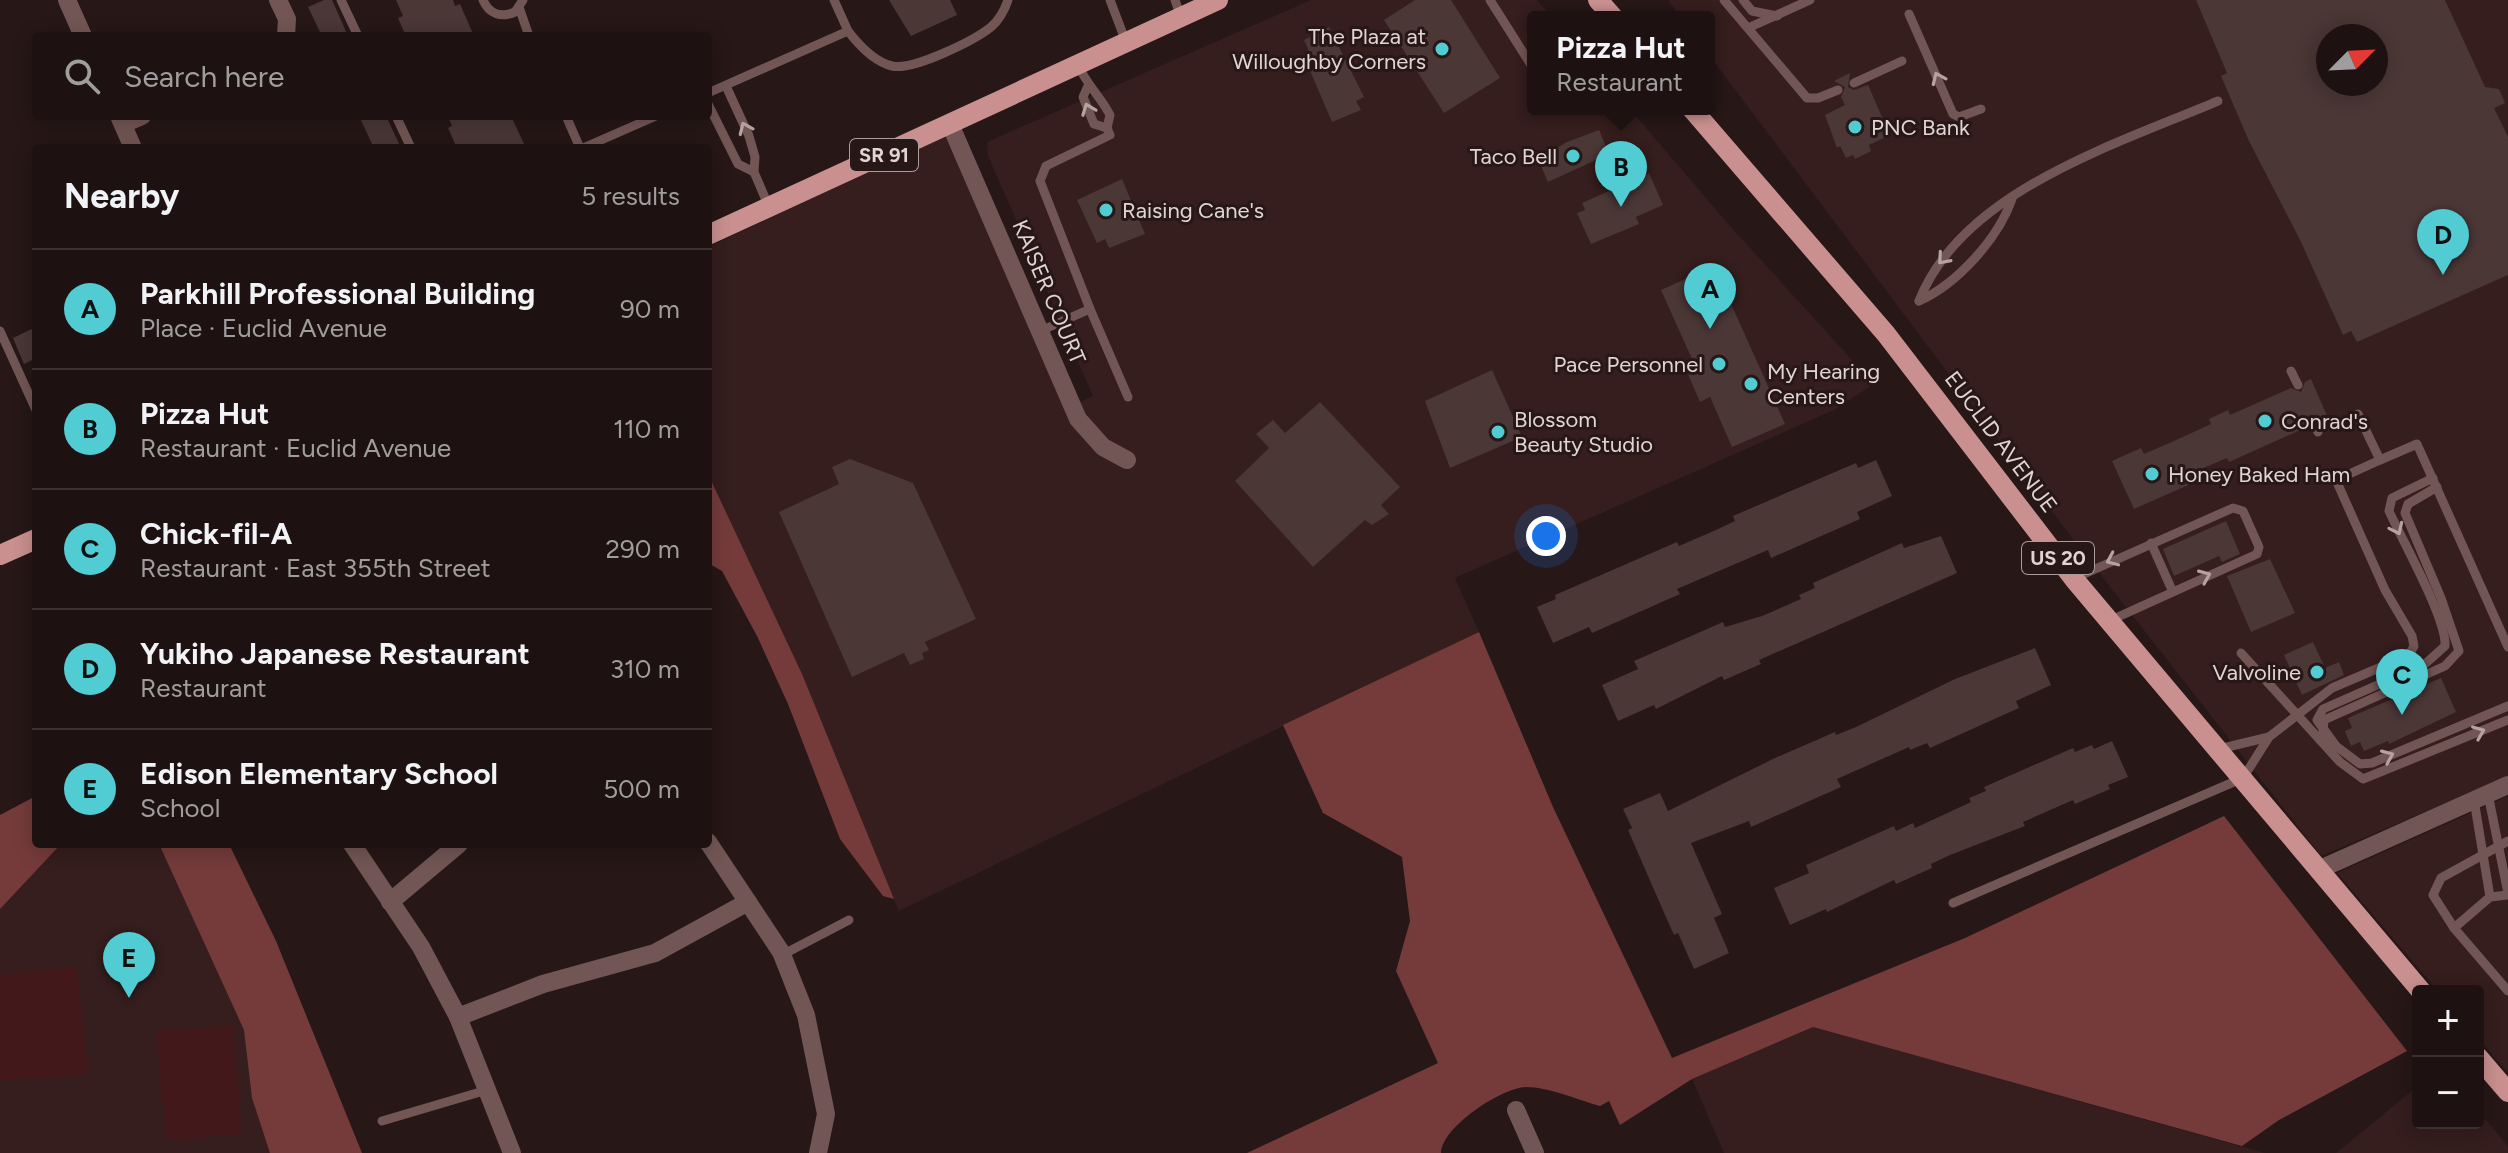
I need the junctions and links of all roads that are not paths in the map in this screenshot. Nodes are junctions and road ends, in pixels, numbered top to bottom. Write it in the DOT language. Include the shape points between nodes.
graph roads {
  1 [pos="67,0"];
  2 [pos="278,0"];
  3 [pos="341,0"];
  4 [pos="483,0"];
  5 [pos="834,0"];
  6 [pos="1008,0"];
  7 [pos="1110,0"];
  8 [pos="1218,0"];
  9 [pos="1490,0"];
  10 [pos="1724,0"];
  11 [pos="1743,0"];
  12 [pos="1810,0"];
  13 [pos="521,4"];
  14 [pos="1178,9"];
  15 [pos="1909,14"];
  16 [pos="1777,16"];
  17 [pos="1748,28"];
  18 [pos="848,31"];
  19 [pos="81,32"];
  20 [pos="286,32"];
  21 [pos="356,32"];
  22 [pos="528,32"];
  23 [pos="1126,42"];
  24 [pos="1527,59"];
  25 [pos="1902,61"];
  26 [pos="1078,65"];
  27 [pos="1854,83"];
  28 [pos="726,86"];
  29 [pos="1088,86"];
  30 [pos="1838,90"];
  31 [pos="712,91"];
  32 [pos="2218,101"];
  33 [pos="1981,109"];
  34 [pos="712,112"];
  35 [pos="1697,115"];
  36 [pos="121,120"];
  37 [pos="398,120"];
  38 [pos="568,120"];
  39 [pos="647,120"];
  40 [pos="950,124"];
  41 [pos="1107,128"];
  42 [pos="131,144"];
  43 [pos="409,144"];
  44 [pos="580,144"];
  45 [pos="591,144"];
  46 [pos="754,172"];
  47 [pos="2012,199"];
  48 [pos="769,207"];
  49 [pos="712,233"];
  50 [pos="1090,309"];
  51 [pos="0,331"];
  52 [pos="1038,332"];
  53 [pos="2291,371"];
  54 [pos="2298,385"];
  55 [pos="1128,397"];
  56 [pos="32,401"];
  57 [pos="2358,414"];
  58 [pos="1127,460"];
  59 [pos="2380,460"];
  60 [pos="2435,483"];
  61 [pos="32,541"];
  62 [pos="2151,543"];
  63 [pos="0,555"];
  64 [pos="2074,579"];
  65 [pos="2172,590"];
  66 [pos="2109,621"];
  67 [pos="2508,647"];
  68 [pos="2241,653"];
  69 [pos="2508,706"];
  70 [pos="2297,714"];
  71 [pos="2508,720"];
  72 [pos="2322,727"];
  73 [pos="2269,737"];
  74 [pos="2322,742"];
  75 [pos="2219,749"];
  76 [pos="2243,778"];
  77 [pos="2508,785"];
  78 [pos="2481,797"];
  79 [pos="2504,843"];
  80 [pos="355,848"];
  81 [pos="454,848"];
  82 [pos="712,848"];
  83 [pos="2484,853"];
  84 [pos="2318,870"];
  85 [pos="2508,894"];
  86 [pos="2490,897"];
  87 [pos="390,902"];
  88 [pos="748,902"];
  89 [pos="1953,903"];
  90 [pos="849,920"];
  91 [pos="2454,928"];
  92 [pos="782,955"];
  93 [pos="2416,985"];
  94 [pos="2508,991"];
  95 [pos="458,1017"];
  96 [pos="2484,1064"];
  97 [pos="487,1090"];
  98 [pos="2508,1092"];
  99 [pos="1516,1110"];
  100 [pos="382,1121"];
  101 [pos="512,1153"];
  102 [pos="818,1153"];
  103 [pos="1535,1153"];
  1 -- 19 [label="street"];
  2 -- 20 [label="street"];
  3 -- 21 [label="lane"];
  4 -- 13 [label="lane" via="501,15"];
  5 -- 18 [label="lane"];
  6 -- 18 [label="lane" via="984,32 912,64 892,66 860,47"];
  7 -- 23 [label="lane"];
  8 -- 14 [label="main road, SR 91"];
  9 -- 24 [label="lane"];
  10 -- 17 [label="lane"];
  11 -- 16 [label="lane" via="1752,11"];
  12 -- 16 [label="lane"];
  13 -- 22 [label="lane"];
  14 -- 23 [label="main road, SR 91"];
  33 -- 15 [label="lane, one-way" via="1959,117 1953,114"];
  16 -- 17 [label="lane"];
  17 -- 30 [label="lane" via="1807,98"];
  18 -- 28 [label="lane"];
  23 -- 26 [label="main road, SR 91"];
  25 -- 27 [label="lane"];
  26 -- 29 [label="lane"];
  26 -- 40 [label="main road, SR 91"];
  28 -- 31 [label="lane"];
  46 -- 28 [label="lane, one-way" via="749,136"];
  29 -- 41 [label="lane" via="1097,91 1110,115"];
  41 -- 29 [label="lane, one-way" via="1094,124 1083,97"];
  32 -- 47 [label="lane" via="2055,171"];
  34 -- 46 [label="lane" via="738,164"];
  35 -- 64 [label="main road, EUCLID AVENUE / US 20" via="1930,388"];
  36 -- 42 [label="street"];
  37 -- 43 [label="lane"];
  38 -- 44 [label="lane"];
  39 -- 45 [label="lane"];
  40 -- 48 [label="main road, SR 91"];
  40 -- 52 [label="street, KAISER COURT"];
  41 -- 50 [label="lane" via="1110,135 1046,166 1040,181"];
  46 -- 48 [label="lane"];
  47 -- 47 [label="lane, one-way" via="1976,222 1929,276 1919,301 1939,292 1986,243"];
  48 -- 49 [label="main road, SR 91"];
  50 -- 52 [label="lane"];
  50 -- 55 [label="lane"];
  51 -- 56 [label="lane"];
  52 -- 58 [label="street, KAISER COURT" via="1078,419 1103,447"];
  53 -- 54 [label="lane"];
  57 -- 59 [label="lane"];
  59 -- 60 [label="lane" via="2417,444"];
  59 -- 70 [label="lane" via="2336,480 2414,646 2409,655 2332,688"];
  60 -- 67 [label="lane"];
  60 -- 72 [label="lane" via="2408,504 2405,513 2459,651 2445,666 2329,717"];
  60 -- 72 [label="lane, one-way" via="2392,498 2389,511 2446,637 2445,646 2425,664 2323,709 2317,720"];
  61 -- 63 [label="main road"];
  62 -- 64 [label="lane, one-way"];
  62 -- 65 [label="lane"];
  65 -- 62 [label="lane, one-way" via="2257,554 2259,547 2243,511 2233,508"];
  64 -- 66 [label="main road, EUCLID AVENUE / US 20"];
  65 -- 66 [label="lane"];
  66 -- 75 [label="main road, EUCLID AVENUE / US 20"];
  68 -- 70 [label="lane"];
  72 -- 69 [label="lane, one-way" via="2360,764 2372,763"];
  70 -- 73 [label="lane"];
  70 -- 74 [label="lane"];
  74 -- 71 [label="lane, one-way" via="2363,779"];
  72 -- 74 [label="lane"];
  73 -- 75 [label="lane"];
  73 -- 76 [label="lane"];
  75 -- 76 [label="main road, EUCLID AVENUE / US 20"];
  76 -- 84 [label="main road, EUCLID AVENUE / US 20"];
  76 -- 89 [label="lane"];
  77 -- 78 [label="street"];
  78 -- 79 [label="lane"];
  78 -- 83 [label="lane"];
  78 -- 84 [label="street"];
  79 -- 83 [label="lane"];
  79 -- 85 [label="lane"];
  80 -- 87 [label="street"];
  81 -- 87 [label="street"];
  82 -- 88 [label="street"];
  83 -- 86 [label="lane"];
  83 -- 91 [label="lane" via="2435,885 2433,895"];
  84 -- 93 [label="main road, EUCLID AVENUE / US 20"];
  85 -- 86 [label="lane"];
  86 -- 91 [label="lane"];
  87 -- 95 [label="street"];
  88 -- 92 [label="street"];
  88 -- 95 [label="street" via="655,953 543,984"];
  90 -- 92 [label="lane"];
  91 -- 94 [label="lane"];
  92 -- 102 [label="street" via="806,1015 826,1114"];
  95 -- 97 [label="street"];
  96 -- 98 [label="main road"];
  97 -- 100 [label="lane"];
  97 -- 101 [label="street"];
  99 -- 103 [label="street"];
}
